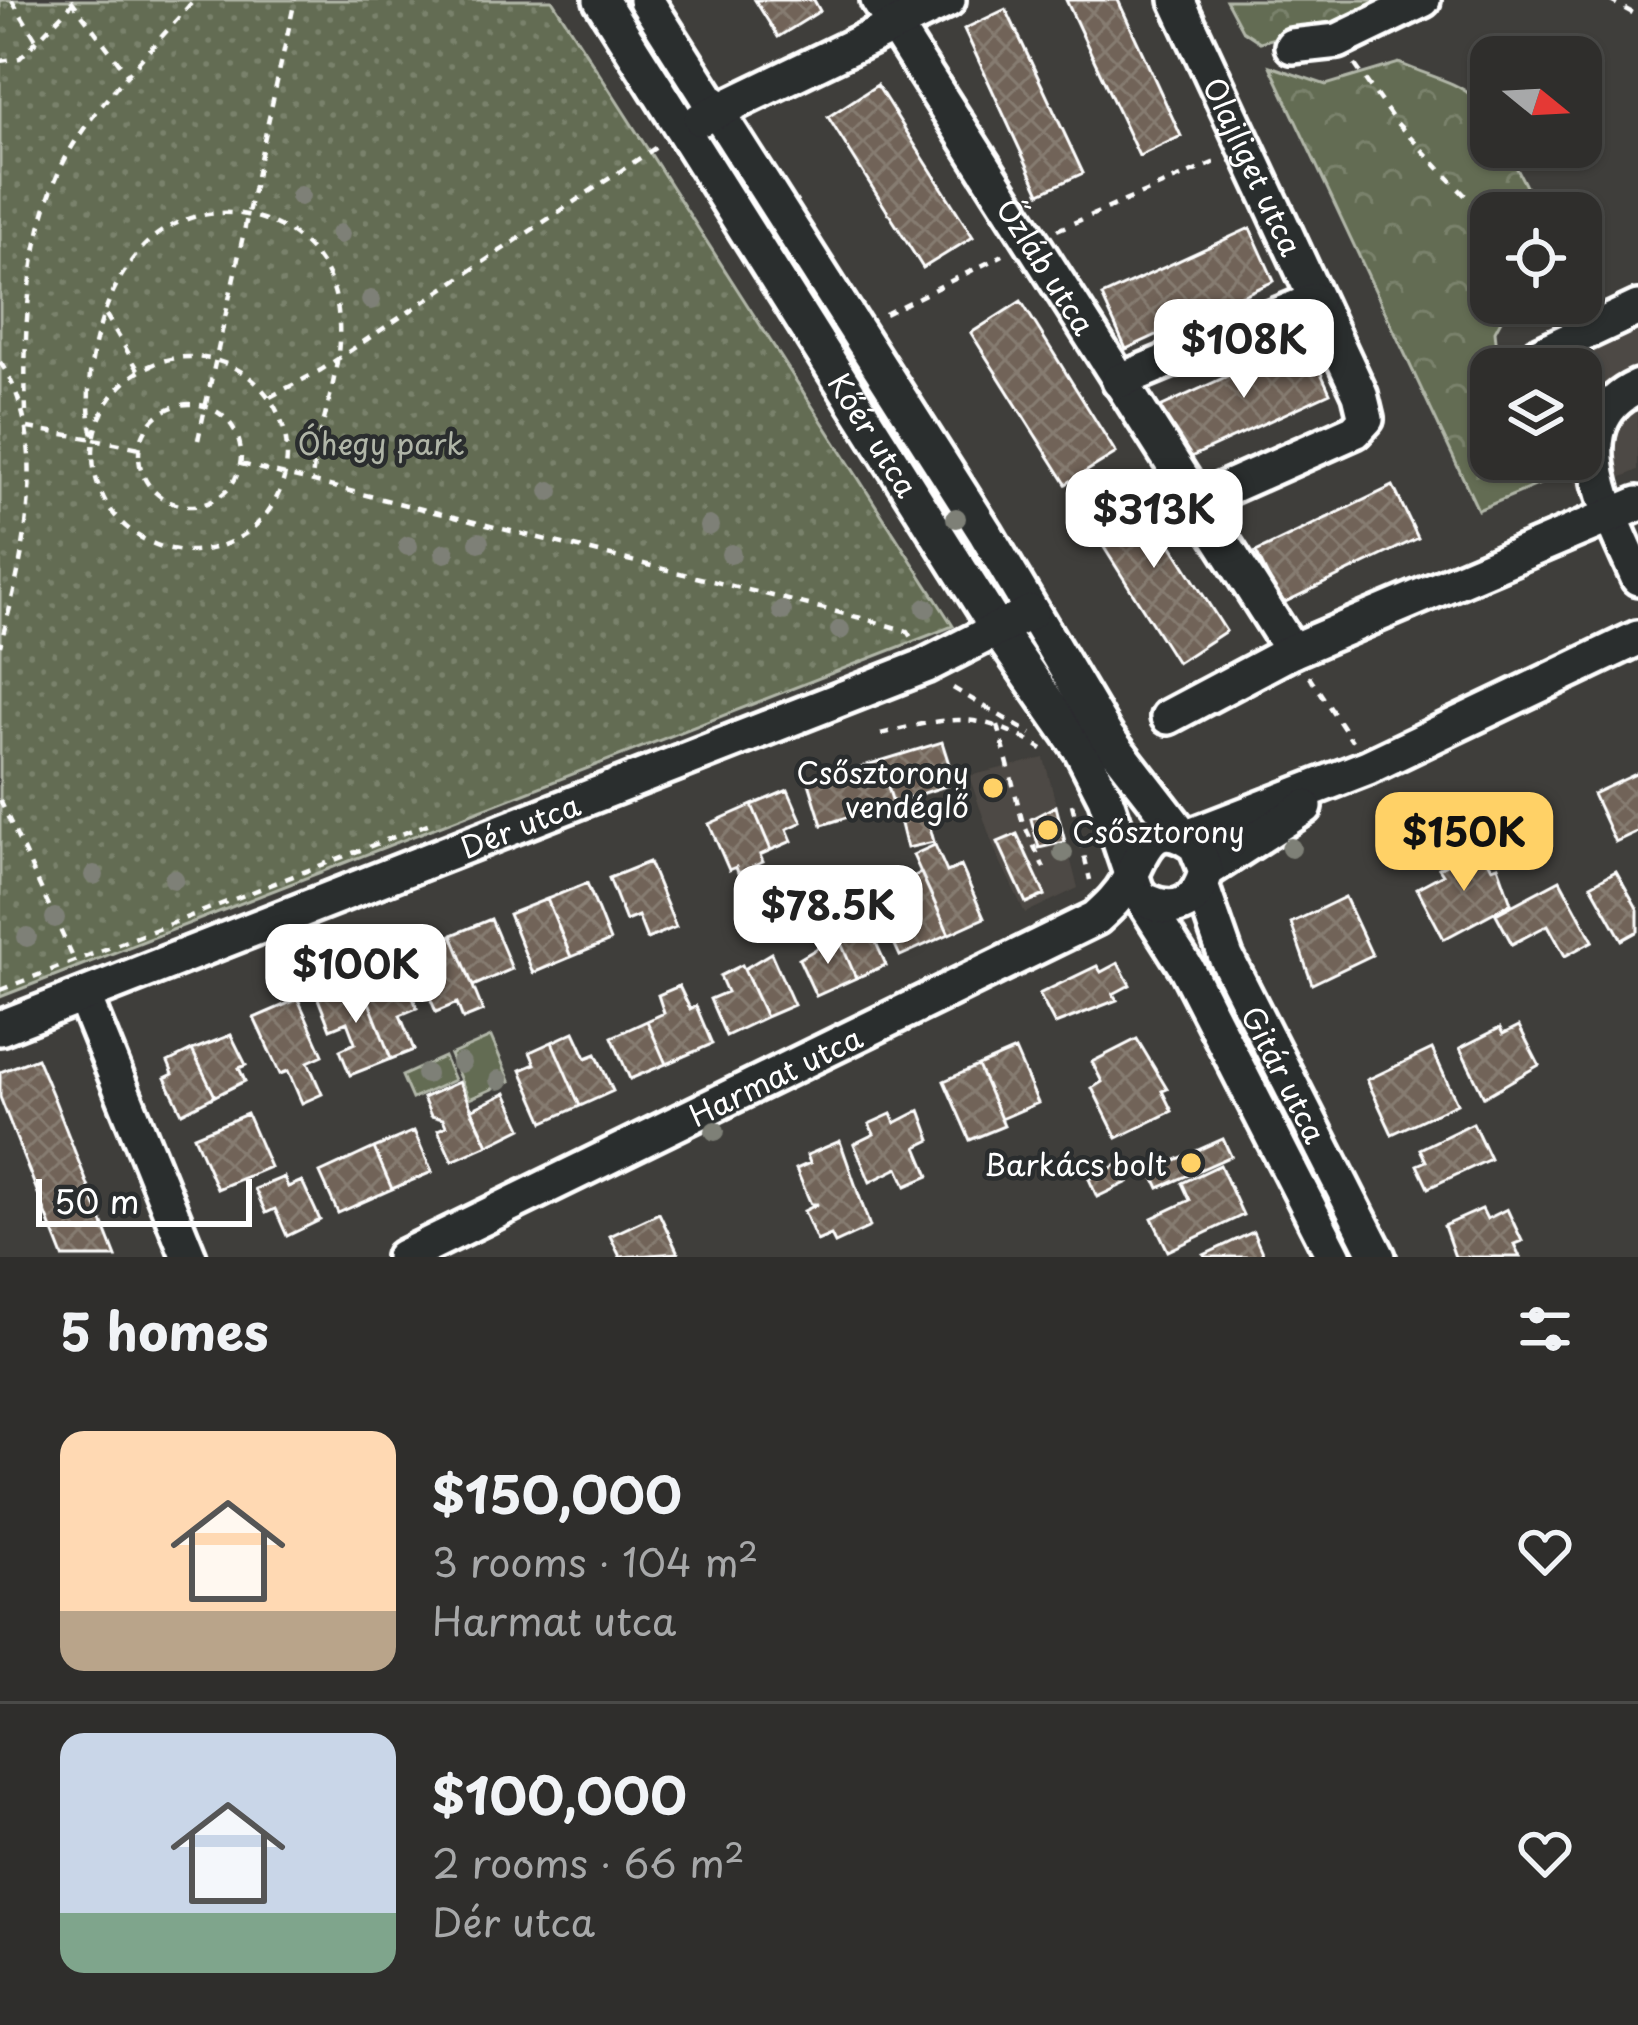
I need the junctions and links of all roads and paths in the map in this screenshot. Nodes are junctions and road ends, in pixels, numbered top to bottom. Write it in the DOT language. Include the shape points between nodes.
graph roads {
  1 [pos="12,0"];
  2 [pos="194,0"];
  3 [pos="296,0"];
  4 [pos="601,0"];
  5 [pos="646,0"];
  6 [pos="947,0"];
  7 [pos="1177,0"];
  8 [pos="1609,0"];
  9 [pos="74,1"];
  10 [pos="1408,3"];
  11 [pos="886,12"];
  12 [pos="1638,16"];
  13 [pos="37,41"];
  14 [pos="1338,41"];
  15 [pos="1292,46"];
  16 [pos="0,61"];
  17 [pos="129,76"];
  18 [pos="717,110"];
  19 [pos="683,129"];
  20 [pos="1470,200"];
  21 [pos="247,212"];
  22 [pos="1315,300"];
  23 [pos="1638,308"];
  24 [pos="106,315"];
  25 [pos="1568,348"];
  26 [pos="339,355"];
  27 [pos="213,359"];
  28 [pos="0,362"];
  29 [pos="139,371"];
  30 [pos="1120,381"];
  31 [pos="1638,387"];
  32 [pos="268,397"];
  33 [pos="204,406"];
  34 [pos="26,412"];
  35 [pos="1602,422"];
  36 [pos="28,428"];
  37 [pos="94,439"];
  38 [pos="198,440"];
  39 [pos="140,448"];
  40 [pos="1602,461"];
  41 [pos="242,464"];
  42 [pos="285,475"];
  43 [pos="312,479"];
  44 [pos="1195,502"];
  45 [pos="1624,510"];
  46 [pos="1638,578"];
  47 [pos="1031,612"];
  48 [pos="998,632"];
  49 [pos="1638,638"];
  50 [pos="0,646"];
  51 [pos="1292,651"];
  52 [pos="925,666"];
  53 [pos="1168,717"];
  54 [pos="998,725"];
  55 [pos="881,734"];
  56 [pos="1047,744"];
  57 [pos="1049,754"];
  58 [pos="1368,766"];
  59 [pos="1068,790"];
  60 [pos="0,800"];
  61 [pos="1185,838"];
  62 [pos="1044,868"];
  63 [pos="1204,880"];
  64 [pos="1139,888"];
  65 [pos="1088,890"];
  66 [pos="84,997"];
  67 [pos="0,1028"];
  68 [pos="189,1257"];
  69 [pos="403,1257"];
  70 [pos="1334,1257"];
  71 [pos="1378,1257"];
  1 -- 13 [label="path"];
  2 -- 17 [label="path"];
  3 -- 21 [label="path"];
  4 -- 19 [label="street, Kőér utca"];
  5 -- 18 [label="street, Kőér utca"];
  6 -- 11 [label="street"];
  7 -- 22 [label="street, Olajliget utca"];
  8 -- 12 [label="path"];
  9 -- 13 [label="path"];
  9 -- 17 [label="path"];
  10 -- 14 [label="street"];
  11 -- 18 [label="street"];
  11 -- 30 [label="street, Őzláb utca"];
  13 -- 16 [label="path" via="20,58"];
  14 -- 15 [label="street"];
  14 -- 20 [label="path" via="1394,118"];
  17 -- 34 [label="path" via="76,139 47,207 24,365"];
  18 -- 19 [label="street"];
  18 -- 47 [label="street, Kőér utca"];
  19 -- 26 [label="path"];
  19 -- 48 [label="street, Kőér utca"];
  21 -- 24 [label="path" via="180,221 151,239"];
  21 -- 26 [label="path" via="299,236 319,258 335,296"];
  21 -- 27 [label="path"];
  22 -- 30 [label="street"];
  22 -- 44 [label="street, Olajliget utca" via="1366,419"];
  23 -- 25 [label="street"];
  24 -- 29 [label="path"];
  24 -- 37 [label="path" via="87,375"];
  26 -- 32 [label="path"];
  26 -- 43 [label="path"];
  27 -- 29 [label="path" via="175,358"];
  27 -- 32 [label="path"];
  27 -- 33 [label="path"];
  28 -- 34 [label="path"];
  29 -- 37 [label="path" via="117,389"];
  30 -- 44 [label="street, Őzláb utca"];
  31 -- 35 [label="street" via="1614,398"];
  32 -- 42 [label="path" via="285,436"];
  33 -- 38 [label="path"];
  33 -- 39 [label="path" via="155,417"];
  33 -- 41 [label="path" via="230,423"];
  34 -- 36 [label="path"];
  36 -- 37 [label="path"];
  36 -- 50 [label="path" via="16,584"];
  37 -- 39 [label="path"];
  37 -- 42 [label="path" via="103,499 123,525 183,551 246,533"];
  39 -- 41 [label="path" via="156,494 188,507 220,497"];
  40 -- 45 [label="street"];
  41 -- 42 [label="path"];
  42 -- 43 [label="path"];
  43 -- 52 [label="path" via="908,631"];
  44 -- 51 [label="street, Őzláb utca"];
  45 -- 46 [label="street"];
  45 -- 51 [label="street"];
  47 -- 48 [label="street, Dér utca"];
  47 -- 61 [label="street, Kőér utca" via="1133,777"];
  48 -- 52 [label="street, Dér utca"];
  48 -- 64 [label="street, Kőér utca" via="1082,751"];
  49 -- 58 [label="street, Harmat utca"];
  51 -- 53 [label="street"];
  51 -- 58 [label="path"];
  52 -- 56 [label="path"];
  52 -- 66 [label="street, Dér utca"];
  54 -- 55 [label="path" via="942,718"];
  54 -- 57 [label="path"];
  54 -- 62 [label="path" via="1022,820"];
  58 -- 61 [label="street, Harmat utca"];
  58 -- 63 [label="street, Harmat utca"];
  59 -- 65 [label="path" via="1091,874"];
  60 -- 66 [label="path" via="75,960"];
  61 -- 63 [label="street" via="1203,858"];
  61 -- 64 [label="street, Harmat utca" via="1170,834 1142,846"];
  63 -- 64 [label="street, Harmat utca" via="1176,908"];
  63 -- 71 [label="street, Gitár utca" via="1226,957"];
  64 -- 69 [label="street, Harmat utca" via="1096,918"];
  64 -- 70 [label="street, Gitár utca"];
  66 -- 67 [label="street, Dér utca"];
  66 -- 68 [label="street"];
}
